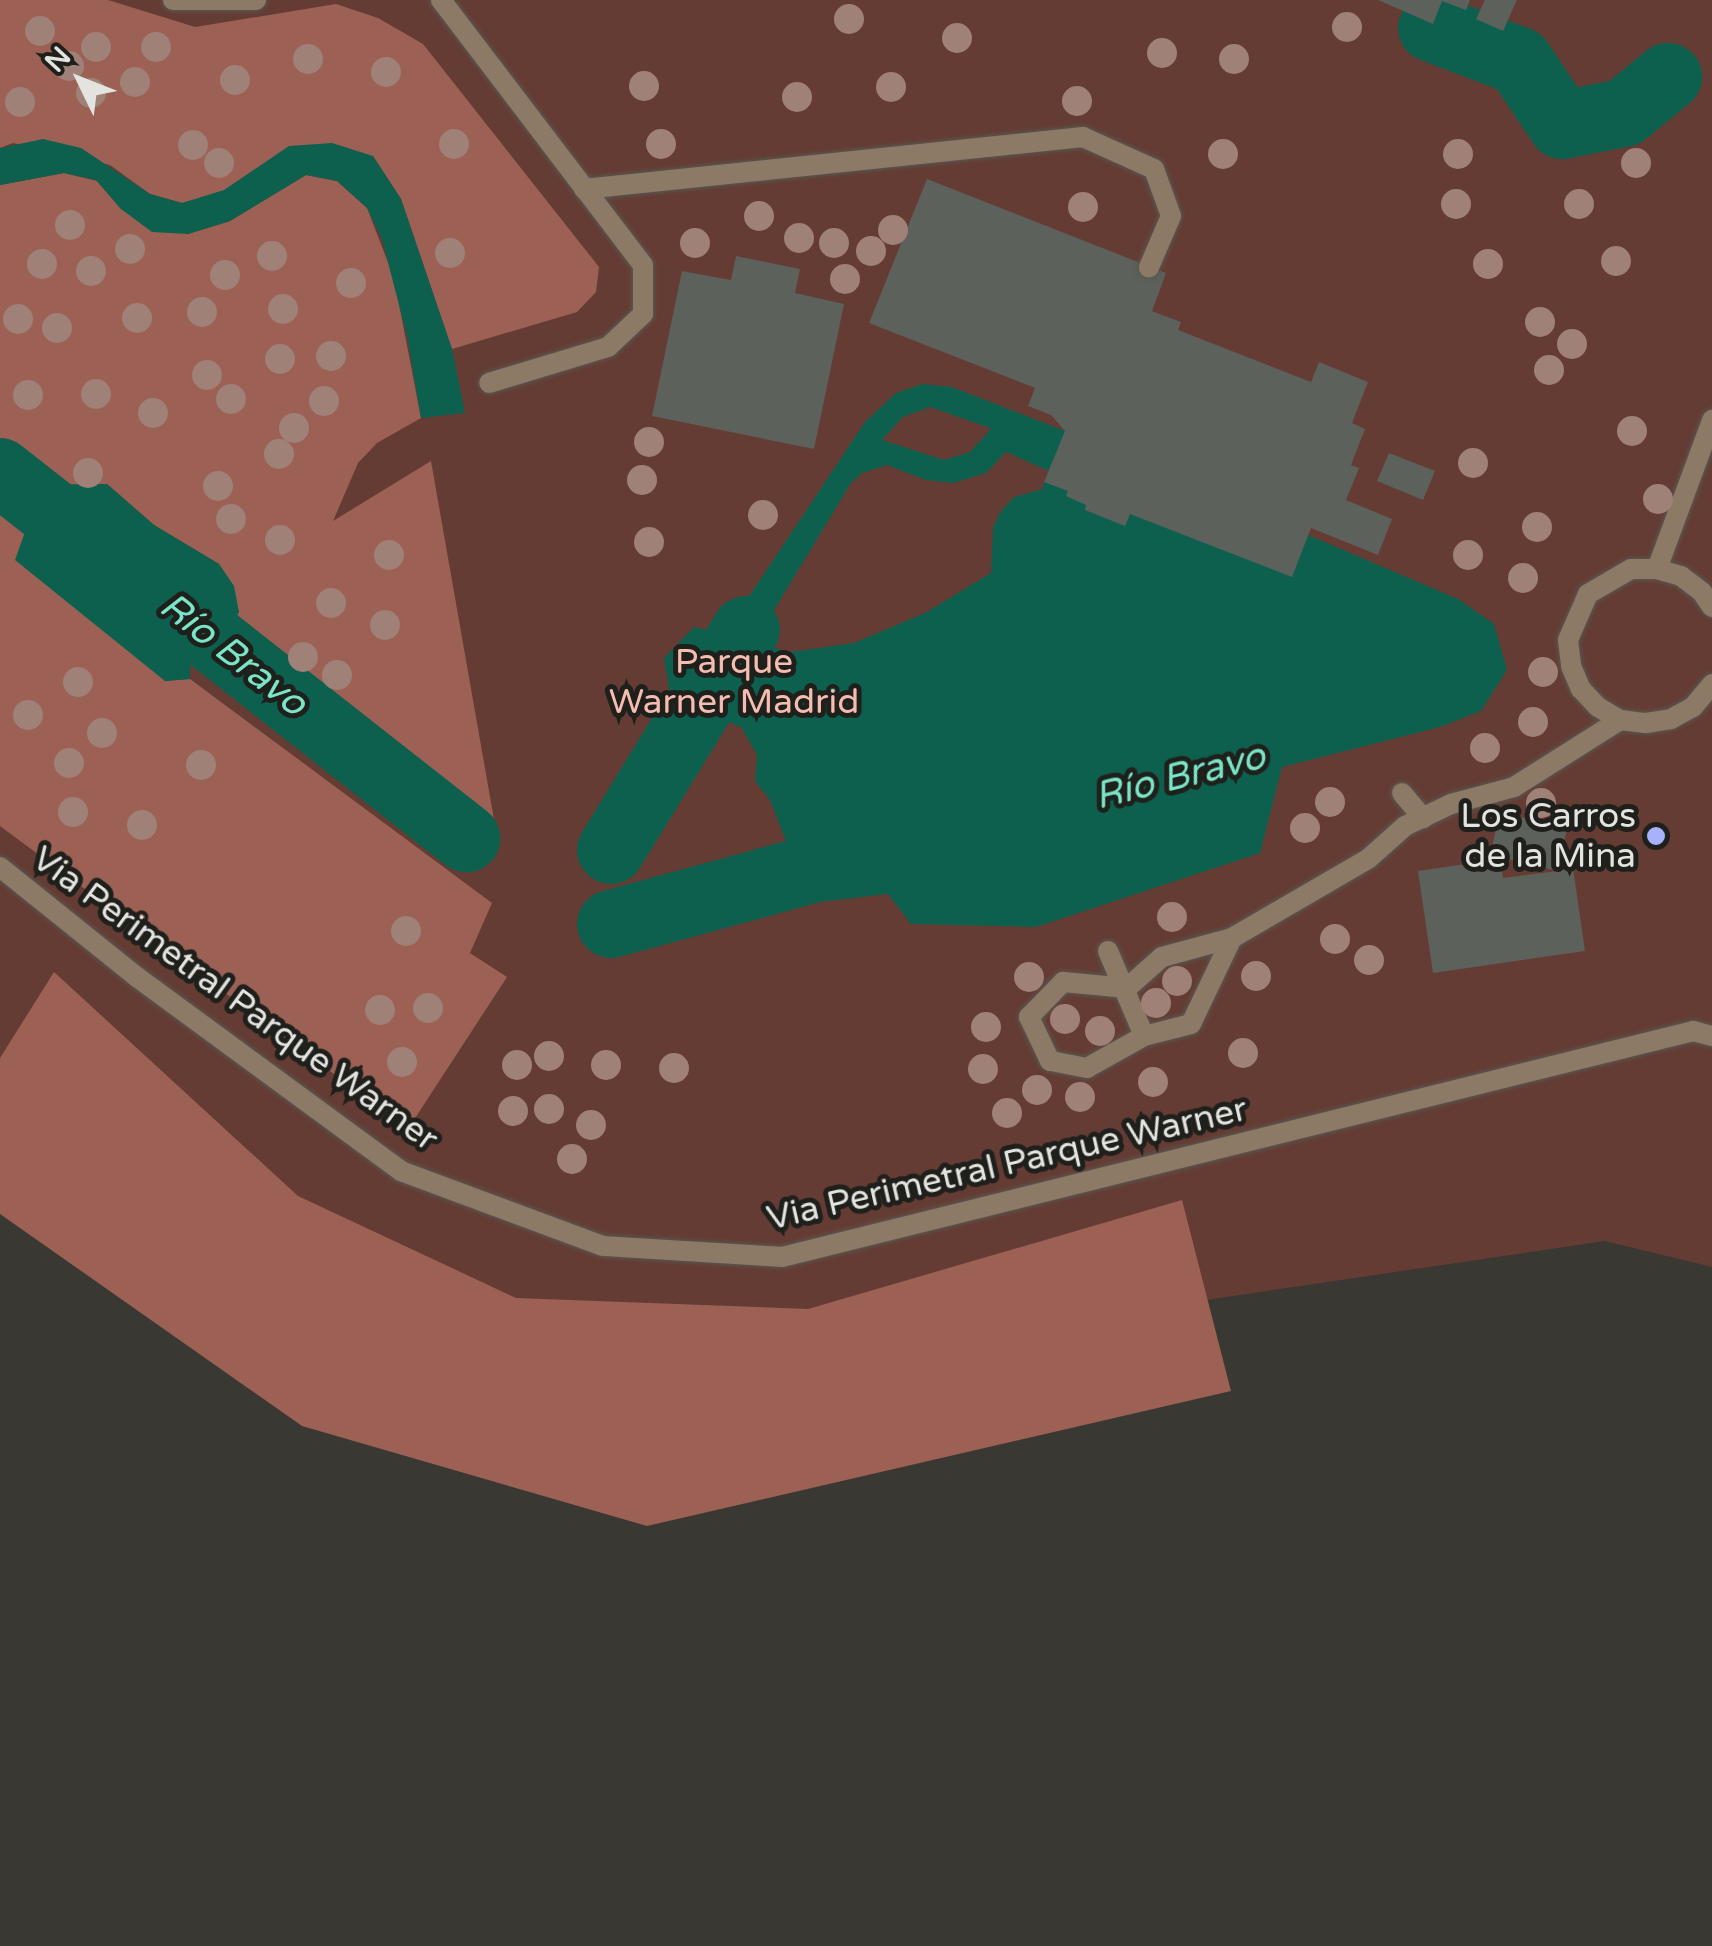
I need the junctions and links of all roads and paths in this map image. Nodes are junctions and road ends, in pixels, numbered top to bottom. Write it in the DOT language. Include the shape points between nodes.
graph roads {
  1 [pos="173,0"];
  2 [pos="256,0"];
  3 [pos="441,0"];
  4 [pos="584,189"];
  5 [pos="1149,266"];
  6 [pos="489,383"];
  7 [pos="1712,420"];
  8 [pos="1657,569"];
  9 [pos="1712,608"];
  10 [pos="1711,687"];
  11 [pos="1620,720"];
  12 [pos="1402,793"];
  13 [pos="1423,818"];
  14 [pos="0,867"];
  15 [pos="1257,898"];
  16 [pos="1270,915"];
  17 [pos="1232,938"];
  18 [pos="1108,951"];
  19 [pos="1127,988"];
  20 [pos="1144,1036"];
  21 [pos="1712,1036"];
  1 -- 2 [label="street"];
  3 -- 4 [label="street"];
  4 -- 5 [label="street" via="1083,137 1154,169 1171,216"];
  4 -- 6 [label="street" via="643,265 643,314 608,347"];
  7 -- 8 [label="street"];
  8 -- 9 [label="street" via="1681,576"];
  8 -- 11 [label="street" via="1632,569 1588,594 1568,640 1581,688"];
  10 -- 11 [label="street" via="1671,719"];
  11 -- 13 [label="street" via="1514,787"];
  12 -- 13 [label="street"];
  13 -- 16 [label="street" via="1368,860"];
  14 -- 21 [label="street, Via Perimetral Parque Warner" via="401,1171 603,1246 782,1257 1693,1031"];
  15 -- 16 [label="street"];
  16 -- 17 [label="street"];
  17 -- 19 [label="street" via="1162,957"];
  17 -- 20 [label="street" via="1191,1024"];
  18 -- 19 [label="street"];
  19 -- 20 [label="street"];
  19 -- 20 [label="street" via="1063,982 1029,1017 1050,1060 1088,1068"];
}
